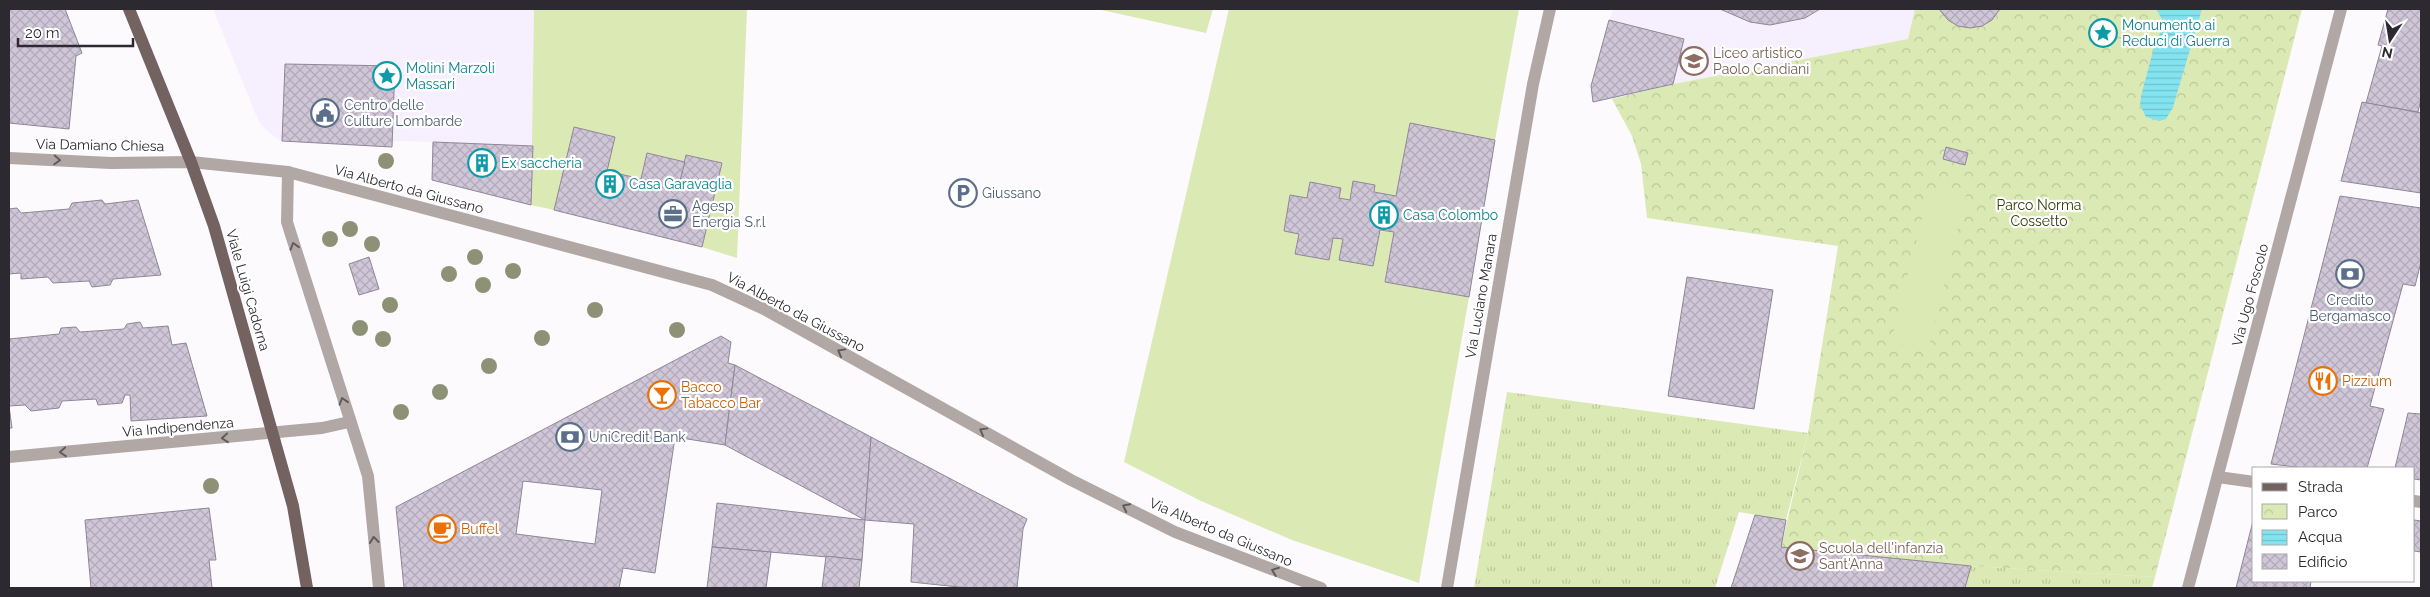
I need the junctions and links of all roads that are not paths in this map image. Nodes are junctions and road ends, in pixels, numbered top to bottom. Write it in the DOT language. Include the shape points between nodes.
graph roads {
  1 [pos="129,9"];
  2 [pos="1550,9"];
  3 [pos="2341,9"];
  4 [pos="9,158"];
  5 [pos="191,162"];
  6 [pos="288,172"];
  7 [pos="349,422"];
  8 [pos="273,433"];
  9 [pos="9,457"];
  10 [pos="2218,477"];
  11 [pos="2252,482"];
  12 [pos="307,588"];
  13 [pos="379,588"];
  14 [pos="1321,588"];
  15 [pos="1447,588"];
  16 [pos="2188,588"];
  1 -- 5 [label="main road, Viale Luigi Cadorna"];
  2 -- 15 [label="street, Via Luciano Manara" via="1536,73"];
  3 -- 10 [label="street, Via Ugo Foscolo"];
  4 -- 5 [label="street, Via Damiano Chiesa, one-way" via="111,163"];
  5 -- 6 [label="street, Via Alberto da Giussano"];
  5 -- 8 [label="main road, Viale Luigi Cadorna" via="214,226"];
  7 -- 6 [label="street, one-way" via="287,222"];
  14 -- 6 [label="street, Via Alberto da Giussano, one-way" via="1175,532 1071,480 734,294 712,285"];
  7 -- 8 [label="street, Via Indipendenza"];
  13 -- 7 [label="street, one-way" via="368,476"];
  8 -- 9 [label="street, Via Indipendenza, one-way"];
  8 -- 12 [label="main road, Viale Luigi Cadorna" via="293,506"];
  10 -- 11 [label="street"];
  10 -- 16 [label="street, Via Ugo Foscolo"];
}
